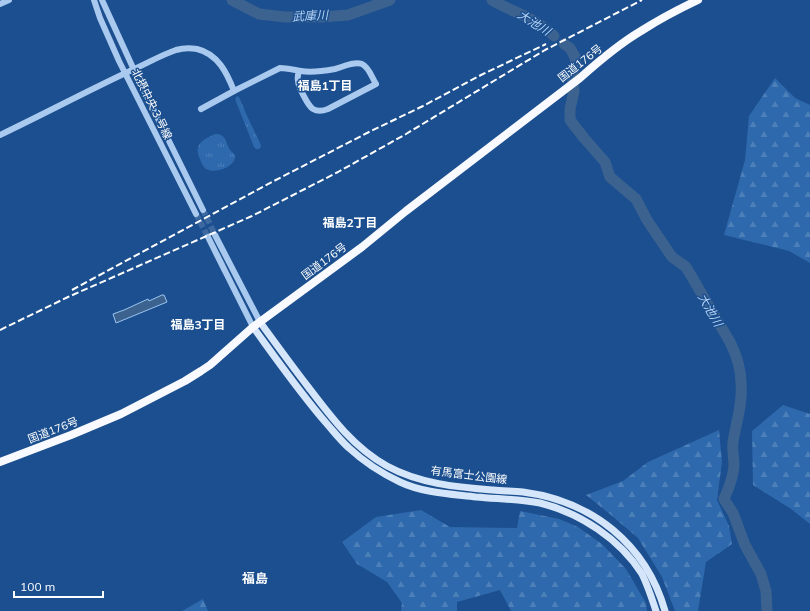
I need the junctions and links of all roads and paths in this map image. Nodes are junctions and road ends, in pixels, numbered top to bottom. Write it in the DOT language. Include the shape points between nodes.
graph roads {
  1 [pos="9,0"];
  2 [pos="94,0"];
  3 [pos="102,0"];
  4 [pos="698,0"];
  5 [pos="0,4"];
  6 [pos="134,70"];
  7 [pos="299,71"];
  8 [pos="126,73"];
  9 [pos="234,91"];
  10 [pos="202,109"];
  11 [pos="0,135"];
  12 [pos="203,210"];
  13 [pos="196,214"];
  14 [pos="215,235"];
  15 [pos="208,237"];
  16 [pos="260,322"];
  17 [pos="253,327"];
  18 [pos="0,462"];
  19 [pos="656,611"];
  20 [pos="665,611"];
  1 -- 5 [label="street"];
  2 -- 8 [label="street, 北摂中央３号線"];
  3 -- 6 [label="street, 北摂中央３号線"];
  4 -- 16 [label="highway, 国道176号" via="672,12 599,61 362,247"];
  6 -- 8 [label="street"];
  6 -- 9 [label="street" via="171,52 198,49 219,63"];
  6 -- 12 [label="street, 北摂中央３号線"];
  7 -- 7 [label="street" via="298,83 309,106 318,111 328,109 376,84 368,69 358,63 328,70"];
  7 -- 9 [label="street" via="280,68"];
  8 -- 11 [label="street"];
  8 -- 13 [label="street, 北摂中央３号線"];
  9 -- 10 [label="street"];
  14 -- 16 [label="street"];
  15 -- 17 [label="street"];
  16 -- 17 [label="highway, 国道176号"];
  16 -- 20 [label="main road, 有馬富士公園線" via="331,416 355,443 372,457 404,474 422,480 544,495 581,509 601,520 636,553 658,590"];
  17 -- 18 [label="highway, 国道176号" via="210,365 185,381 121,414"];
  17 -- 19 [label="main road, 有馬富士公園線" via="312,407 348,448 368,464 400,482 419,489 521,500 576,517 597,528 629,558 642,574"];
}
